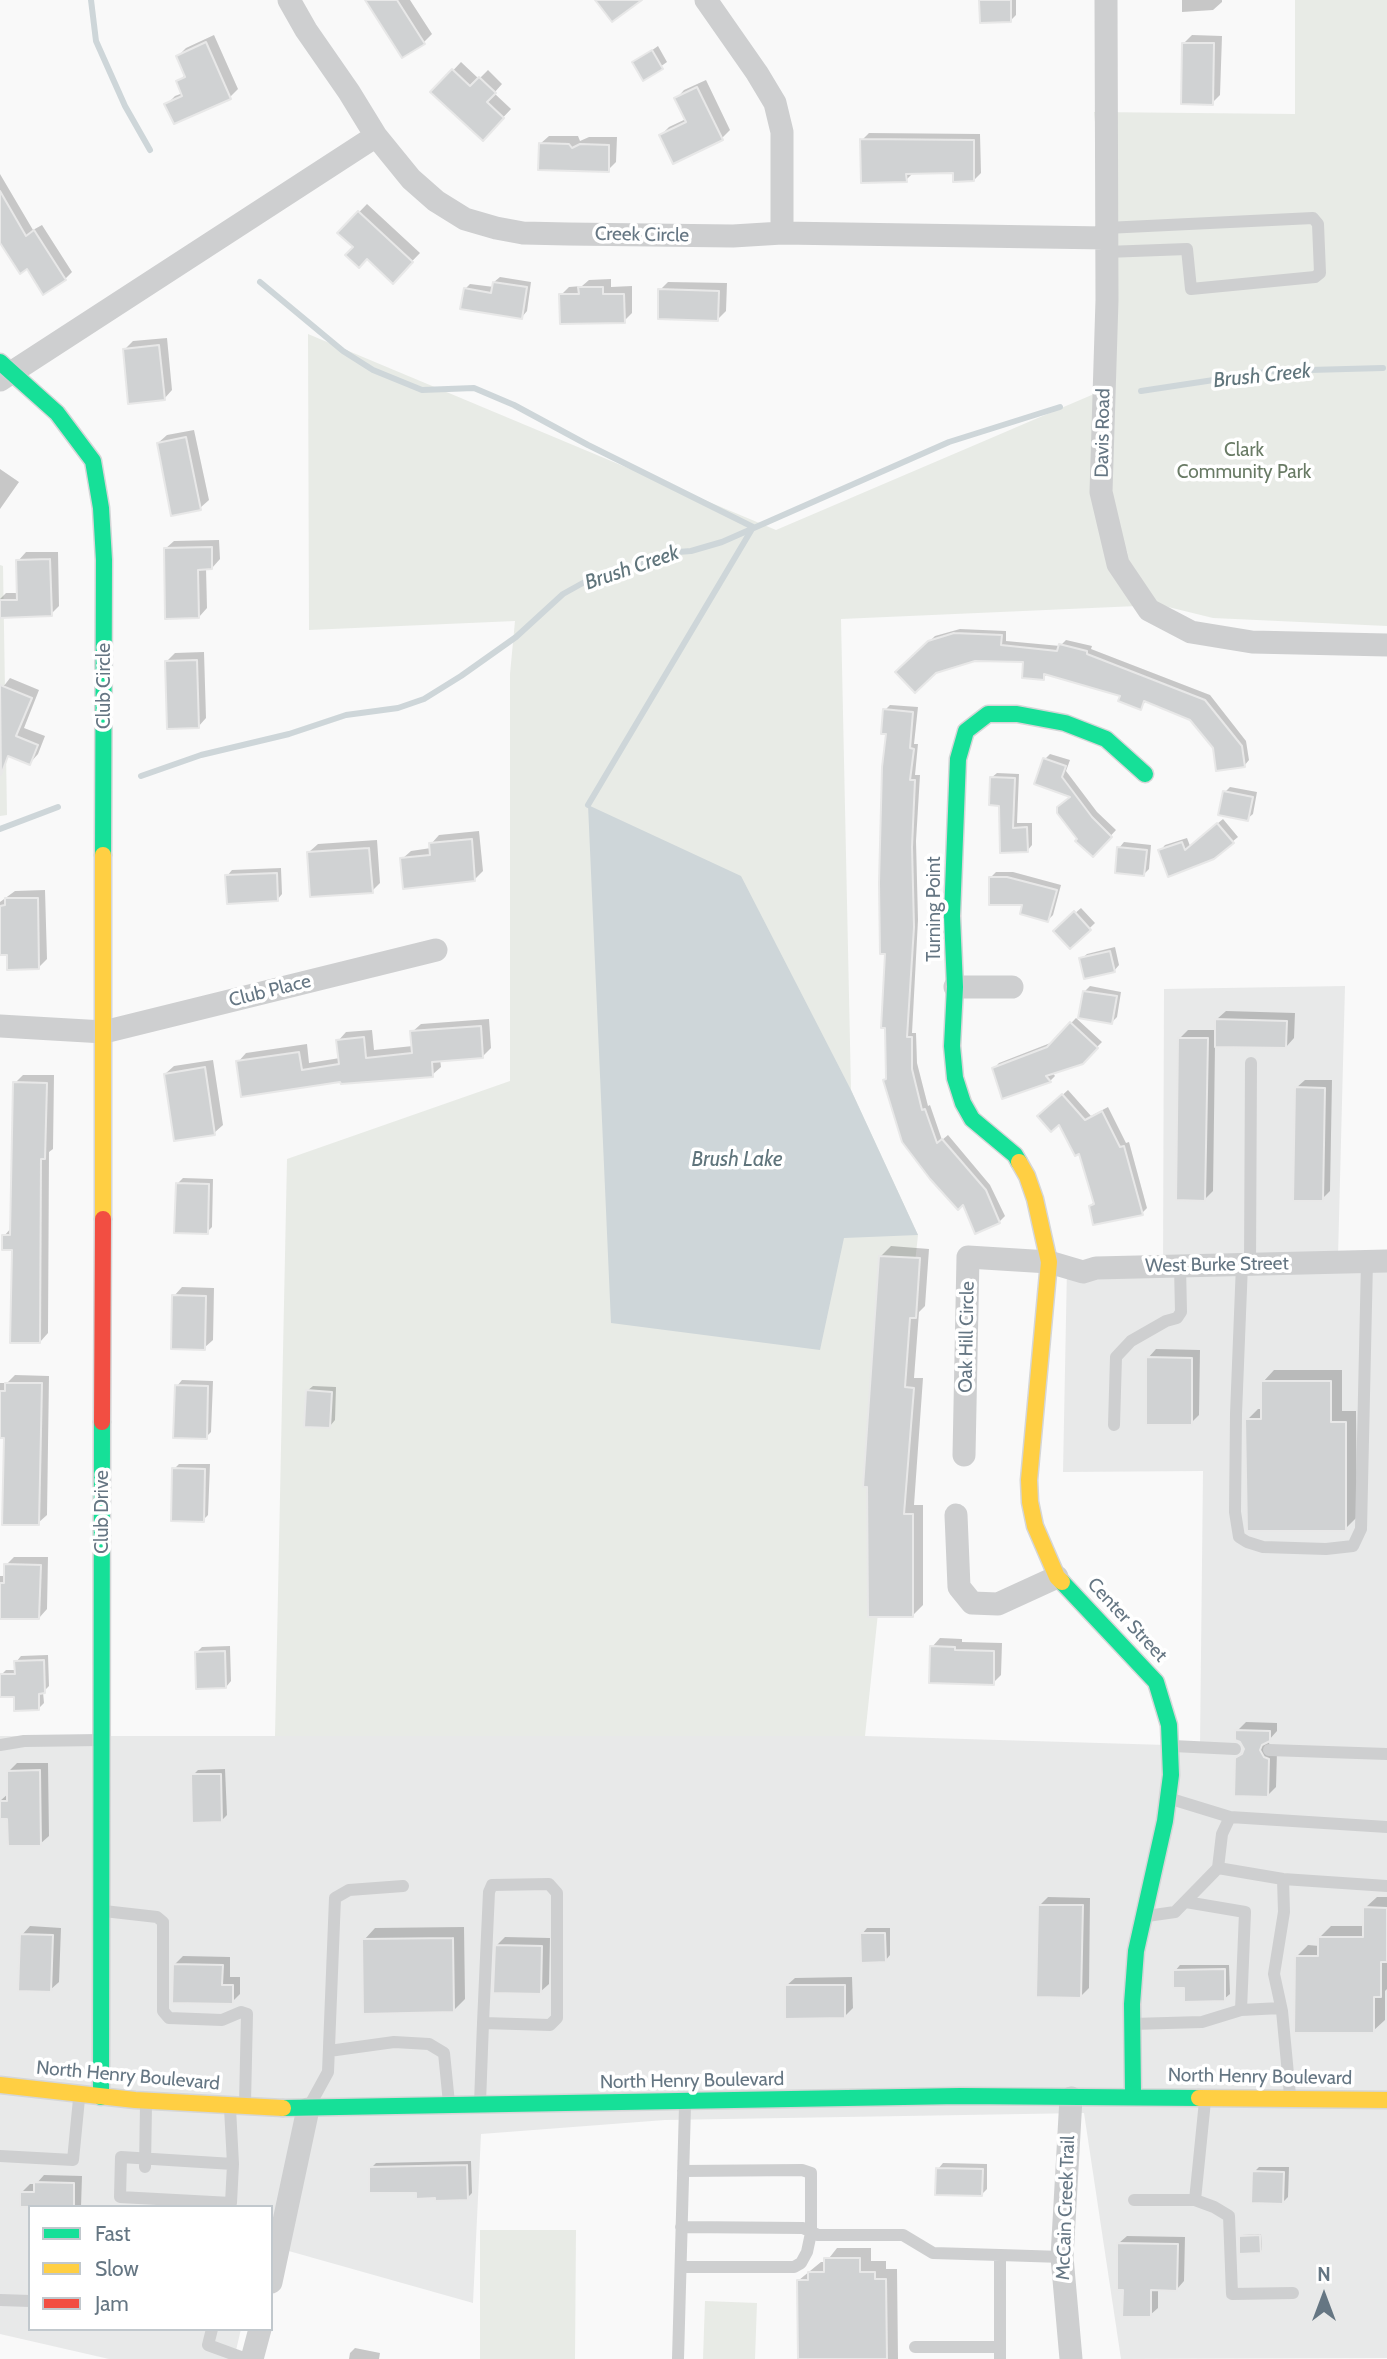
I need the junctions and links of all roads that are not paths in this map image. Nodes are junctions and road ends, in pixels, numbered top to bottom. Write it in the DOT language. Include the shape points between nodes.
graph roads {
  1 [pos="289,0"];
  2 [pos="706,0"];
  3 [pos="1106,0"];
  4 [pos="376,136"];
  5 [pos="1186,225"];
  6 [pos="782,233"];
  7 [pos="1106,239"];
  8 [pos="1187,249"];
  9 [pos="4,372"];
  10 [pos="1387,645"];
  11 [pos="1145,775"];
  12 [pos="436,950"];
  13 [pos="955,987"];
  14 [pos="1012,987"];
  15 [pos="0,1026"];
  16 [pos="104,1032"];
  17 [pos="1251,1063"];
  18 [pos="1377,1261"];
  19 [pos="1049,1262"];
  20 [pos="1246,1264"];
  21 [pos="1180,1266"];
  22 [pos="1114,1425"];
  23 [pos="964,1455"];
  24 [pos="956,1515"];
  25 [pos="1057,1577"];
  26 [pos="102,1740"];
  27 [pos="0,1745"];
  28 [pos="1170,1746"];
  29 [pos="1235,1749"];
  30 [pos="1269,1749"];
  31 [pos="1387,1754"];
  32 [pos="1168,1798"];
  33 [pos="1230,1817"];
  34 [pos="1387,1827"];
  35 [pos="1219,1868"];
  36 [pos="1283,1879"];
  37 [pos="1385,1883"];
  38 [pos="403,1886"];
  39 [pos="1186,1902"];
  40 [pos="102,1911"];
  41 [pos="1143,1917"];
  42 [pos="1281,2008"];
  43 [pos="1241,2010"];
  44 [pos="483,2023"];
  45 [pos="1132,2024"];
  46 [pos="329,2051"];
  47 [pos="0,2085"];
  48 [pos="79,2095"];
  49 [pos="101,2096"];
  50 [pos="1133,2096"];
  51 [pos="1205,2097"];
  52 [pos="1071,2098"];
  53 [pos="1291,2098"];
  54 [pos="1387,2100"];
  55 [pos="146,2101"];
  56 [pos="685,2102"];
  57 [pos="238,2107"];
  58 [pos="450,2107"];
  59 [pos="480,2107"];
  60 [pos="308,2109"];
  61 [pos="0,2156"];
  62 [pos="145,2163"];
  63 [pos="233,2164"];
  64 [pos="683,2171"];
  65 [pos="1134,2200"];
  66 [pos="1195,2200"];
  67 [pos="231,2205"];
  68 [pos="681,2227"];
  69 [pos="811,2233"];
  70 [pos="1000,2255"];
  71 [pos="1062,2257"];
  72 [pos="681,2267"];
  73 [pos="273,2273"];
  74 [pos="1293,2293"];
  75 [pos="0,2300"];
  76 [pos="28,2301"];
  77 [pos="212,2331"];
  78 [pos="259,2331"];
  79 [pos="915,2347"];
  80 [pos="1000,2353"];
  81 [pos="249,2359"];
  82 [pos="678,2359"];
  83 [pos="1071,2359"];
  1 -- 4 [label="street, Creek Circle"];
  2 -- 6 [label="street" via="775,103 783,142"];
  3 -- 7 [label="street, Davis Road"];
  4 -- 6 [label="street, Creek Circle" via="436,201 466,219 496,229 568,234"];
  4 -- 9 [label="street, Club Circle"];
  5 -- 7 [label="lane"];
  5 -- 8 [label="lane"];
  5 -- 8 [label="lane" via="1313,218 1318,225 1320,273 1191,289"];
  6 -- 7 [label="street, Creek Circle"];
  7 -- 8 [label="lane"];
  7 -- 10 [label="street, Davis Road" via="1101,492 1118,564 1149,610 1191,632 1252,642"];
  9 -- 16 [label="main road, Club Circle" via="57,413 93,461 101,508"];
  11 -- 13 [label="main road, Turning Point" via="1106,739 1065,723 988,714 965,731 958,759"];
  12 -- 16 [label="street, Club Place"];
  13 -- 14 [label="street"];
  13 -- 19 [label="main road, Turning Point" via="952,1046 963,1103 972,1119 1015,1155 1027,1176"];
  15 -- 16 [label="street"];
  16 -- 26 [label="main road, Club Drive"];
  17 -- 20 [label="lane"];
  18 -- 20 [label="street, West Burke Street"];
  18 -- 20 [label="lane" via="1361,1529 1353,1546 1326,1549 1263,1548 1238,1536 1236,1414"];
  19 -- 21 [label="street, West Burke Street" via="1083,1272"];
  19 -- 23 [label="street, Oak Hill Circle" via="968,1257"];
  19 -- 25 [label="main road, Center Street" via="1029,1480 1035,1526"];
  20 -- 21 [label="street, West Burke Street"];
  21 -- 22 [label="lane" via="1181,1312 1177,1318 1131,1341 1115,1357"];
  24 -- 25 [label="street" via="959,1587 972,1603 998,1604"];
  25 -- 28 [label="main road, Center Street" via="1156,1682 1169,1725"];
  26 -- 27 [label="lane"];
  26 -- 40 [label="main road, Club Drive"];
  28 -- 29 [label="lane"];
  28 -- 32 [label="main road, Center Street"];
  30 -- 31 [label="lane"];
  32 -- 33 [label="lane"];
  32 -- 41 [label="main road, Center Street"];
  33 -- 34 [label="lane"];
  33 -- 35 [label="lane" via="1222,1834"];
  35 -- 36 [label="lane"];
  35 -- 39 [label="lane"];
  36 -- 37 [label="lane"];
  36 -- 42 [label="lane" via="1284,1912 1274,1974"];
  38 -- 46 [label="lane" via="349,1890 335,1898"];
  39 -- 41 [label="lane" via="1175,1912"];
  39 -- 43 [label="lane" via="1245,1912"];
  40 -- 49 [label="main road, Club Drive"];
  40 -- 57 [label="lane" via="157,1917 163,1922 163,2011 169,2018 222,2020 247,2014"];
  41 -- 45 [label="main road, Center Street"];
  42 -- 43 [label="lane"];
  42 -- 53 [label="lane"];
  43 -- 45 [label="lane" via="1202,2022"];
  44 -- 44 [label="lane" via="492,1885 549,1884 557,1893 557,2018 550,2025"];
  44 -- 59 [label="lane"];
  45 -- 50 [label="main road, Center Street"];
  46 -- 58 [label="lane" via="394,2042 429,2044 444,2053"];
  46 -- 60 [label="lane" via="328,2072"];
  47 -- 48 [label="main road, North Henry Boulevard"];
  48 -- 49 [label="main road, North Henry Boulevard"];
  48 -- 61 [label="lane" via="73,2160"];
  49 -- 55 [label="main road, North Henry Boulevard"];
  50 -- 51 [label="main road, North Henry Boulevard"];
  50 -- 52 [label="main road, North Henry Boulevard"];
  51 -- 53 [label="main road, North Henry Boulevard"];
  51 -- 66 [label="lane"];
  52 -- 56 [label="main road, North Henry Boulevard"];
  52 -- 71 [label="street, McCain Creek Trail"];
  53 -- 54 [label="main road, North Henry Boulevard"];
  55 -- 57 [label="main road, North Henry Boulevard"];
  55 -- 62 [label="lane"];
  56 -- 59 [label="main road, North Henry Boulevard"];
  56 -- 64 [label="lane"];
  57 -- 60 [label="main road, North Henry Boulevard"];
  57 -- 63 [label="lane"];
  58 -- 59 [label="main road, North Henry Boulevard"];
  58 -- 60 [label="main road, North Henry Boulevard"];
  60 -- 73 [label="street"];
  62 -- 63 [label="lane"];
  62 -- 67 [label="lane" via="121,2157 120,2197 146,2193"];
  63 -- 67 [label="lane"];
  64 -- 68 [label="lane"];
  64 -- 69 [label="lane" via="811,2173"];
  65 -- 66 [label="lane"];
  66 -- 74 [label="lane" via="1229,2216 1232,2294"];
  68 -- 69 [label="lane" via="803,2228"];
  68 -- 72 [label="lane"];
  69 -- 70 [label="lane" via="903,2235 933,2253"];
  69 -- 72 [label="lane" via="807,2252 794,2267"];
  70 -- 71 [label="lane"];
  70 -- 80 [label="lane"];
  71 -- 83 [label="street, McCain Creek Trail"];
  72 -- 82 [label="lane"];
  75 -- 76 [label="lane"];
  77 -- 81 [label="lane" via="208,2345"];
  78 -- 81 [label="street"];
  79 -- 80 [label="lane"];
}
